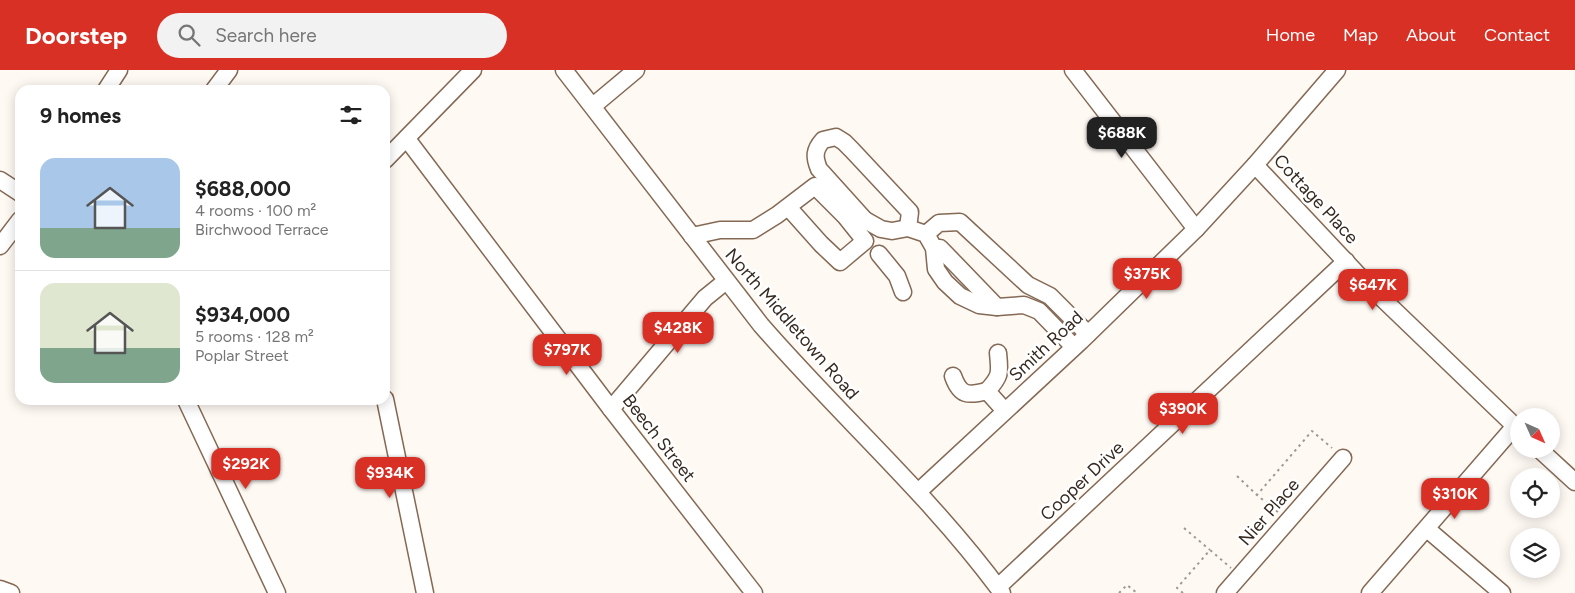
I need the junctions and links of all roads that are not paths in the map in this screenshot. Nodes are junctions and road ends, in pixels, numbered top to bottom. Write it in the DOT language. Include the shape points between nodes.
graph roads {
  1 [pos="119,70"];
  2 [pos="229,70"];
  3 [pos="473,70"];
  4 [pos="564,70"];
  5 [pos="636,70"];
  6 [pos="1073,70"];
  7 [pos="1338,70"];
  8 [pos="109,85"];
  9 [pos="218,85"];
  10 [pos="593,106"];
  11 [pos="407,139"];
  12 [pos="390,155"];
  13 [pos="1255,165"];
  14 [pos="0,180"];
  15 [pos="15,190"];
  16 [pos="788,207"];
  17 [pos="845,216"];
  18 [pos="865,220"];
  19 [pos="15,226"];
  20 [pos="908,228"];
  21 [pos="1196,229"];
  22 [pos="692,236"];
  23 [pos="930,241"];
  24 [pos="0,246"];
  25 [pos="872,249"];
  26 [pos="1346,261"];
  27 [pos="726,281"];
  28 [pos="1028,285"];
  29 [pos="903,292"];
  30 [pos="1024,305"];
  31 [pos="1088,334"];
  32 [pos="1074,347"];
  33 [pos="998,353"];
  34 [pos="952,376"];
  35 [pos="987,391"];
  36 [pos="188,405"];
  37 [pos="386,405"];
  38 [pos="611,409"];
  39 [pos="1005,411"];
  40 [pos="1510,421"];
  41 [pos="1510,436"];
  42 [pos="1343,458"];
  43 [pos="1549,458"];
  44 [pos="1575,482"];
  45 [pos="918,492"];
  46 [pos="1427,529"];
  47 [pos="0,589"];
  48 [pos="1000,590"];
  49 [pos="10,593"];
  50 [pos="277,593"];
  51 [pos="426,593"];
  52 [pos="754,593"];
  53 [pos="1225,593"];
  54 [pos="1370,593"];
  55 [pos="1502,593"];
  1 -- 8 [label="street"];
  2 -- 9 [label="street"];
  3 -- 11 [label="street"];
  4 -- 10 [label="street, North Middletown Road"];
  5 -- 10 [label="street"];
  6 -- 21 [label="street"];
  7 -- 13 [label="street, Smith Road"];
  10 -- 22 [label="street, North Middletown Road"];
  11 -- 12 [label="street"];
  11 -- 38 [label="street, Beech Street"];
  13 -- 21 [label="street, Smith Road"];
  13 -- 26 [label="street, Cottage Place"];
  14 -- 15 [label="street"];
  16 -- 17 [label="street" via="815,186"];
  16 -- 22 [label="street" via="752,230 720,230"];
  16 -- 25 [label="street" via="840,262"];
  17 -- 18 [label="street"];
  17 -- 25 [label="street"];
  18 -- 20 [label="street" via="881,229"];
  18 -- 20 [label="street" via="819,169 815,159 823,140 836,137 852,150 910,212"];
  19 -- 24 [label="street"];
  20 -- 23 [label="street"];
  21 -- 31 [label="street, Smith Road"];
  22 -- 27 [label="street, North Middletown Road"];
  23 -- 28 [label="street" via="939,223 960,222"];
  23 -- 30 [label="street" via="997,307"];
  25 -- 29 [label="street" via="897,276"];
  26 -- 40 [label="street, Cottage Place"];
  26 -- 48 [label="street, Cooper Drive"];
  27 -- 38 [label="street" via="705,298"];
  27 -- 45 [label="street, North Middletown Road" via="796,365"];
  28 -- 30 [label="street"];
  28 -- 31 [label="street" via="1050,296"];
  30 -- 32 [label="street" via="1038,311"];
  31 -- 32 [label="street, Smith Road"];
  32 -- 39 [label="street, Smith Road"];
  33 -- 35 [label="street" via="1000,373"];
  34 -- 35 [label="street" via="962,392 973,395"];
  35 -- 39 [label="street"];
  36 -- 50 [label="street"];
  37 -- 51 [label="street"];
  38 -- 52 [label="street, Beech Street"];
  39 -- 45 [label="street, Smith Road"];
  41 -- 46 [label="street"];
  42 -- 53 [label="street, Nier Place"];
  43 -- 44 [label="street"];
  45 -- 48 [label="street, North Middletown Road"];
  46 -- 54 [label="street"];
  46 -- 55 [label="street"];
  47 -- 49 [label="street"];
}
